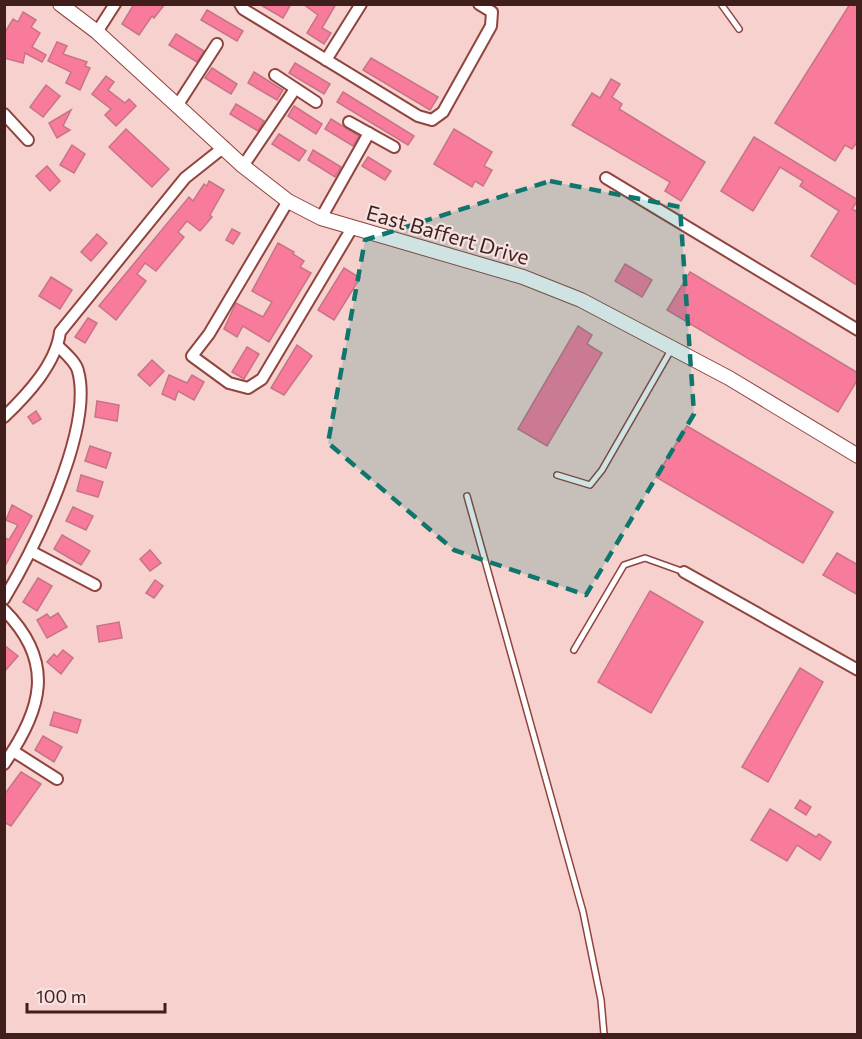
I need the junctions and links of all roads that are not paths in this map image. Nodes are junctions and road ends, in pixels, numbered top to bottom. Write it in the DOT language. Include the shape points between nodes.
graph roads {
  1 [pos="60,4"];
  2 [pos="115,4"];
  3 [pos="240,4"];
  4 [pos="361,4"];
  5 [pos="479,4"];
  6 [pos="721,4"];
  7 [pos="739,29"];
  8 [pos="97,32"];
  9 [pos="217,44"];
  10 [pos="326,60"];
  11 [pos="275,75"];
  12 [pos="295,89"];
  13 [pos="316,102"];
  14 [pos="177,106"];
  15 [pos="4,114"];
  16 [pos="349,122"];
  17 [pos="369,134"];
  18 [pos="28,140"];
  19 [pos="224,147"];
  20 [pos="394,147"];
  21 [pos="243,166"];
  22 [pos="606,178"];
  23 [pos="288,201"];
  24 [pos="321,218"];
  25 [pos="352,228"];
  26 [pos="858,330"];
  27 [pos="58,346"];
  28 [pos="672,348"];
  29 [pos="4,417"];
  30 [pos="858,456"];
  31 [pos="557,475"];
  32 [pos="467,496"];
  33 [pos="32,552"];
  34 [pos="684,572"];
  35 [pos="95,585"];
  36 [pos="4,599"];
  37 [pos="4,610"];
  38 [pos="574,650"];
  39 [pos="858,670"];
  40 [pos="13,752"];
  41 [pos="4,764"];
  42 [pos="57,779"];
  43 [pos="604,1035"];
  1 -- 8 [label="street, East Baffert Drive"];
  2 -- 8 [label="street"];
  3 -- 10 [label="street"];
  4 -- 10 [label="street"];
  5 -- 10 [label="street" via="492,12 491,26 442,112 432,120 418,116"];
  6 -- 7 [label="lane"];
  8 -- 14 [label="street, East Baffert Drive"];
  9 -- 14 [label="street"];
  11 -- 12 [label="street"];
  12 -- 13 [label="street"];
  12 -- 21 [label="street"];
  14 -- 19 [label="street, East Baffert Drive"];
  15 -- 18 [label="street"];
  16 -- 17 [label="street"];
  17 -- 20 [label="street"];
  17 -- 24 [label="street"];
  19 -- 21 [label="street, East Baffert Drive"];
  19 -- 27 [label="street" via="185,178 60,332"];
  21 -- 23 [label="street, East Baffert Drive"];
  22 -- 26 [label="street"];
  23 -- 24 [label="street, East Baffert Drive"];
  23 -- 25 [label="street" via="210,334 192,356 230,383 248,388 267,373"];
  24 -- 25 [label="street, East Baffert Drive"];
  25 -- 28 [label="street, East Baffert Drive" via="523,277 581,300"];
  27 -- 29 [label="street" via="26,396"];
  27 -- 33 [label="street" via="78,368 78,413 52,507"];
  28 -- 30 [label="street, East Baffert Drive"];
  28 -- 31 [label="lane" via="590,485"];
  32 -- 43 [label="lane" via="583,912"];
  33 -- 35 [label="street"];
  33 -- 36 [label="street"];
  34 -- 38 [label="lane" via="645,558 624,565"];
  34 -- 39 [label="street"];
  37 -- 40 [label="street" via="22,627 39,669 33,717"];
  40 -- 41 [label="street"];
  40 -- 42 [label="street"];
}
